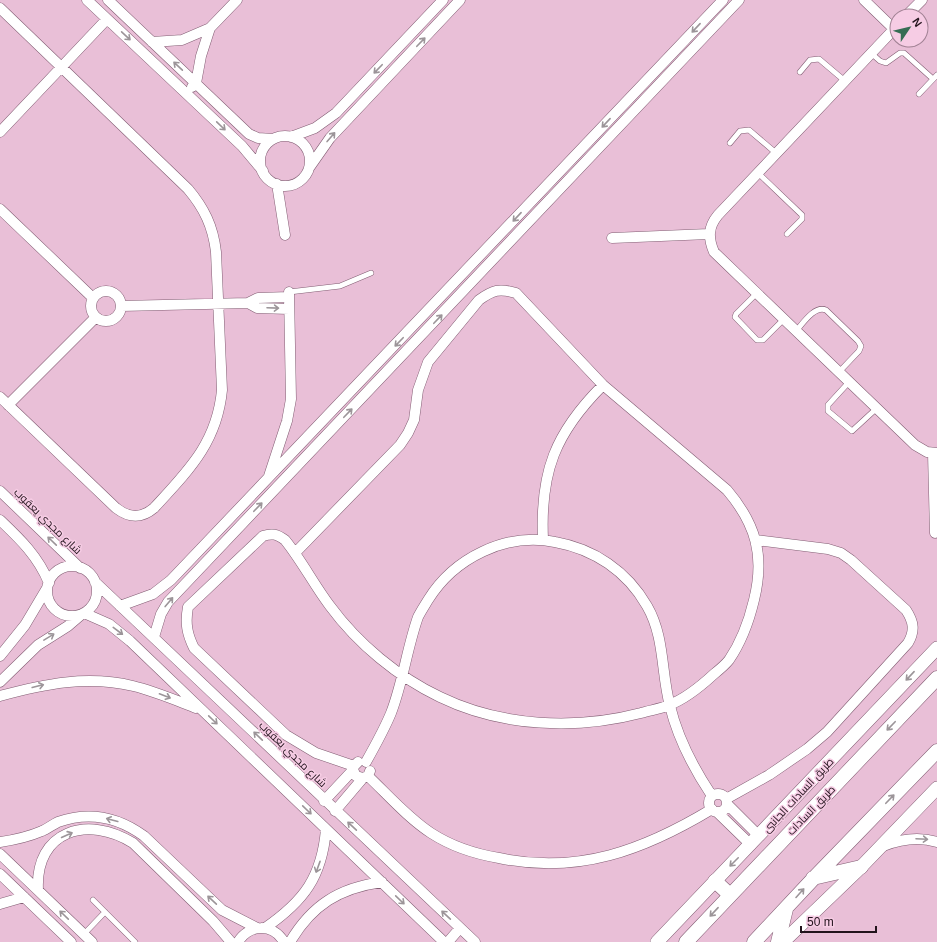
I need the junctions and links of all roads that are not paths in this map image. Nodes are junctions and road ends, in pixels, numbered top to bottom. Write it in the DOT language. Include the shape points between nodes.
graph roads {
  1 [pos="88,0"];
  2 [pos="108,0"];
  3 [pos="237,0"];
  4 [pos="443,0"];
  5 [pos="460,0"];
  6 [pos="723,0"];
  7 [pos="738,0"];
  8 [pos="864,0"];
  9 [pos="922,0"];
  10 [pos="0,8"];
  11 [pos="914,8"];
  12 [pos="107,19"];
  13 [pos="424,20"];
  14 [pos="889,21"];
  15 [pos="210,28"];
  16 [pos="433,29"];
  17 [pos="889,34"];
  18 [pos="152,42"];
  19 [pos="871,53"];
  20 [pos="62,67"];
  21 [pos="800,72"];
  22 [pos="935,77"];
  23 [pos="845,81"];
  24 [pos="196,83"];
  25 [pos="187,94"];
  26 [pos="919,94"];
  27 [pos="0,132"];
  28 [pos="291,137"];
  29 [pos="273,139"];
  30 [pos="730,143"];
  31 [pos="776,153"];
  32 [pos="309,168"];
  33 [pos="263,171"];
  34 [pos="758,173"];
  35 [pos="277,184"];
  36 [pos="0,209"];
  37 [pos="709,234"];
  38 [pos="787,234"];
  39 [pos="285,235"];
  40 [pos="612,238"];
  41 [pos="469,268"];
  42 [pos="371,273"];
  43 [pos="479,276"];
  44 [pos="757,293"];
  45 [pos="289,295"];
  46 [pos="93,298"];
  47 [pos="248,303"];
  48 [pos="219,304"];
  49 [pos="121,306"];
  50 [pos="289,309"];
  51 [pos="96,317"];
  52 [pos="784,319"];
  53 [pos="796,330"];
  54 [pos="839,372"];
  55 [pos="849,382"];
  56 [pos="603,386"];
  57 [pos="0,397"];
  58 [pos="8,405"];
  59 [pos="877,408"];
  60 [pos="935,453"];
  61 [pos="267,480"];
  62 [pos="0,492"];
  63 [pos="0,520"];
  64 [pos="935,533"];
  65 [pos="543,539"];
  66 [pos="756,540"];
  67 [pos="296,553"];
  68 [pos="80,568"];
  69 [pos="171,580"];
  70 [pos="95,582"];
  71 [pos="48,585"];
  72 [pos="180,589"];
  73 [pos="120,606"];
  74 [pos="83,614"];
  75 [pos="154,637"];
  76 [pos="937,648"];
  77 [pos="0,656"];
  78 [pos="403,675"];
  79 [pos="937,678"];
  80 [pos="0,682"];
  81 [pos="0,696"];
  82 [pos="670,705"];
  83 [pos="202,710"];
  84 [pos="937,751"];
  85 [pos="366,762"];
  86 [pos="353,768"];
  87 [pos="365,777"];
  88 [pos="937,788"];
  89 [pos="712,796"];
  90 [pos="324,800"];
  91 [pos="726,801"];
  92 [pos="714,810"];
  93 [pos="335,811"];
  94 [pos="326,829"];
  95 [pos="43,830"];
  96 [pos="755,840"];
  97 [pos="0,842"];
  98 [pos="937,842"];
  99 [pos="51,844"];
  100 [pos="879,848"];
  101 [pos="0,854"];
  102 [pos="861,867"];
  103 [pos="0,874"];
  104 [pos="813,879"];
  105 [pos="715,881"];
  106 [pos="382,882"];
  107 [pos="38,890"];
  108 [pos="730,895"];
  109 [pos="24,897"];
  110 [pos="93,900"];
  111 [pos="0,904"];
  112 [pos="786,908"];
  113 [pos="105,912"];
  114 [pos="230,914"];
  115 [pos="220,927"];
  116 [pos="261,928"];
  117 [pos="460,928"];
  118 [pos="84,934"];
  119 [pos="71,942"];
  120 [pos="92,942"];
  121 [pos="135,942"];
  122 [pos="231,942"];
  123 [pos="238,942"];
  124 [pos="284,942"];
  125 [pos="290,942"];
  126 [pos="444,942"];
  127 [pos="448,942"];
  128 [pos="475,942"];
  129 [pos="657,942"];
  130 [pos="686,942"];
  131 [pos="754,942"];
  132 [pos="778,942"];
  133 [pos="783,942"];
  1 -- 12 [label="street"];
  2 -- 18 [label="street"];
  3 -- 15 [label="street"];
  4 -- 13 [label="street"];
  5 -- 16 [label="street"];
  6 -- 41 [label="street, one-way"];
  7 -- 43 [label="street"];
  8 -- 14 [label="street"];
  9 -- 11 [label="street"];
  10 -- 20 [label="street"];
  12 -- 20 [label="street"];
  12 -- 25 [label="street, one-way"];
  13 -- 16 [label="street"];
  13 -- 28 [label="street, one-way" via="336,113 315,128"];
  15 -- 18 [label="street" via="182,40"];
  15 -- 24 [label="street"];
  32 -- 16 [label="street, one-way" via="330,138"];
  17 -- 19 [label="street"];
  24 -- 18 [label="street, one-way"];
  19 -- 22 [label="lane" via="886,63 900,52 904,53"];
  19 -- 23 [label="street"];
  20 -- 27 [label="street"];
  20 -- 48 [label="street" via="188,189 204,209 215,244"];
  21 -- 23 [label="lane" via="810,60 819,58"];
  22 -- 26 [label="lane"];
  23 -- 31 [label="street"];
  24 -- 25 [label="street"];
  24 -- 29 [label="street" via="249,134 258,138"];
  25 -- 33 [label="street, one-way" via="248,152"];
  28 -- 29 [label="street"];
  28 -- 32 [label="street" via="303,143 307,149"];
  29 -- 33 [label="street" via="264,148 260,159"];
  30 -- 31 [label="lane" via="740,131 749,130"];
  31 -- 34 [label="street"];
  32 -- 35 [label="street" via="296,183 284,186"];
  33 -- 35 [label="street"];
  34 -- 37 [label="street" via="713,221"];
  34 -- 38 [label="lane" via="802,215 802,219"];
  35 -- 39 [label="street"];
  36 -- 46 [label="street"];
  37 -- 40 [label="street"];
  37 -- 44 [label="street" via="714,252"];
  41 -- 43 [label="street"];
  41 -- 61 [label="street, one-way"];
  42 -- 45 [label="lane" via="346,284"];
  72 -- 43 [label="street, one-way"];
  44 -- 52 [label="street"];
  44 -- 52 [label="lane" via="735,317 757,340 763,340"];
  45 -- 47 [label="street" via="258,298"];
  45 -- 50 [label="street"];
  46 -- 49 [label="street" via="101,292 110,292 118,297"];
  46 -- 51 [label="street" via="92,310"];
  47 -- 48 [label="street"];
  47 -- 50 [label="street, one-way" via="257,308"];
  48 -- 49 [label="street"];
  48 -- 58 [label="street" via="222,390 216,423 199,457 148,512 128,516 116,508"];
  49 -- 51 [label="street" via="118,316 110,321 105,322"];
  50 -- 61 [label="street" via="292,389 290,409"];
  51 -- 58 [label="street"];
  52 -- 53 [label="street"];
  53 -- 54 [label="street"];
  53 -- 54 [label="lane" via="816,310 826,310 861,346"];
  54 -- 55 [label="street"];
  55 -- 59 [label="street"];
  55 -- 59 [label="lane" via="828,405 828,411 852,431"];
  56 -- 65 [label="street" via="582,406 566,429 553,455 545,483"];
  56 -- 66 [label="street" via="727,490 742,507"];
  56 -- 67 [label="street" via="516,293 503,289 490,292 471,310 428,362 418,390 414,420 400,445"];
  57 -- 58 [label="street"];
  59 -- 60 [label="street" via="915,444 927,452"];
  60 -- 64 [label="street"];
  61 -- 69 [label="street"];
  68 -- 62 [label="street, شارع مجدي يعقوب, one-way"];
  63 -- 71 [label="street" via="38,559"];
  65 -- 78 [label="street" via="492,547 462,563 437,586 419,615"];
  65 -- 82 [label="street" via="575,546 604,559 629,580 648,606 659,636"];
  66 -- 82 [label="street" via="759,557 756,591 747,627 729,660 702,685"];
  66 -- 91 [label="street" via="828,549 846,556 906,610 912,618 914,627 908,643 827,732 788,762"];
  67 -- 78 [label="street" via="326,602 351,631 374,654"];
  67 -- 86 [label="street" via="279,535 271,533 263,536 188,607 188,635 194,648 286,735 316,753"];
  68 -- 70 [label="street" via="89,573"];
  68 -- 71 [label="street" via="65,567 52,576"];
  69 -- 72 [label="street"];
  69 -- 73 [label="street" via="153,594"];
  70 -- 73 [label="street, شارع مجدي يعقوب"];
  70 -- 74 [label="street" via="97,596 90,609"];
  71 -- 74 [label="street" via="49,599 55,609 65,615"];
  71 -- 77 [label="street" via="25,625"];
  75 -- 72 [label="street, one-way" via="160,614"];
  73 -- 75 [label="street, شارع مجدي يعقوب"];
  80 -- 74 [label="street, one-way" via="38,645"];
  74 -- 83 [label="street, one-way" via="109,624 120,632"];
  90 -- 75 [label="street, شارع مجدي يعقوب, one-way"];
  76 -- 96 [label="street, طريق السادات الجانبى, one-way"];
  78 -- 82 [label="street" via="440,697 485,714 531,723 578,724 624,717"];
  78 -- 85 [label="street" via="391,713"];
  79 -- 108 [label="main road, طريق السادات, one-way"];
  81 -- 83 [label="street, one-way" via="66,681 110,682 154,691"];
  82 -- 89 [label="street" via="692,765"];
  83 -- 94 [label="street, one-way"];
  104 -- 84 [label="main road, one-way"];
  85 -- 86 [label="street" via="359,761"];
  85 -- 87 [label="street" via="370,767"];
  86 -- 87 [label="street" via="356,776"];
  86 -- 90 [label="street"];
  87 -- 92 [label="street" via="430,832 450,844 519,863 577,863 612,854 653,841"];
  87 -- 93 [label="street"];
  88 -- 100 [label="street"];
  89 -- 91 [label="street" via="719,794"];
  89 -- 92 [label="street" via="709,804"];
  90 -- 93 [label="street, شارع مجدي يعقوب"];
  91 -- 92 [label="street" via="723,810"];
  91 -- 96 [label="street"];
  92 -- 96 [label="street"];
  117 -- 93 [label="street, شارع مجدي يعقوب, one-way"];
  94 -- 106 [label="street"];
  94 -- 116 [label="street, one-way" via="322,855 309,886 297,902"];
  95 -- 97 [label="street"];
  95 -- 99 [label="street"];
  114 -- 95 [label="street, one-way" via="222,910 144,836 125,824 102,817 87,816 56,823"];
  96 -- 105 [label="street, طريق السادات الجانبى, one-way"];
  100 -- 98 [label="street, one-way" via="895,841 912,838"];
  99 -- 107 [label="street" via="40,866"];
  99 -- 115 [label="street, one-way" via="64,836 85,830 107,830 121,835 133,843"];
  100 -- 102 [label="street"];
  101 -- 107 [label="street"];
  102 -- 104 [label="main road"];
  102 -- 133 [label="street"];
  103 -- 109 [label="street"];
  112 -- 104 [label="main road, one-way"];
  105 -- 108 [label="main road"];
  105 -- 129 [label="street, طريق السادات الجانبى"];
  106 -- 125 [label="street" via="362,885 325,902 310,915"];
  106 -- 126 [label="street, one-way"];
  118 -- 107 [label="street, one-way"];
  108 -- 130 [label="main road, طريق السادات, one-way"];
  109 -- 111 [label="street"];
  109 -- 119 [label="street"];
  110 -- 113 [label="lane"];
  112 -- 131 [label="main road"];
  112 -- 132 [label="main road"];
  113 -- 118 [label="lane"];
  113 -- 121 [label="lane"];
  114 -- 115 [label="street"];
  114 -- 116 [label="street"];
  115 -- 122 [label="street"];
  116 -- 123 [label="street" via="245,932"];
  116 -- 124 [label="street" via="279,934"];
  117 -- 127 [label="street"];
  117 -- 128 [label="street, شارع مجدي يعقوب"];
  118 -- 120 [label="street"];
}
